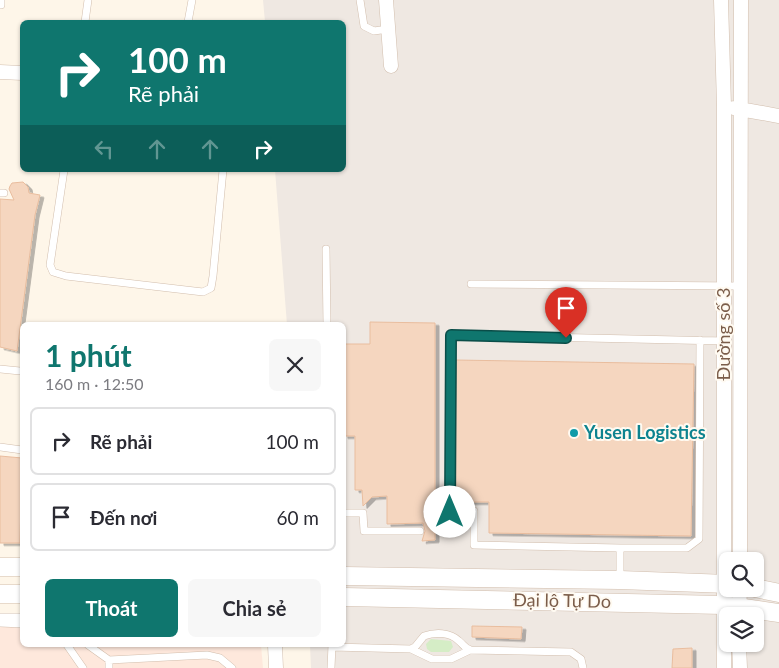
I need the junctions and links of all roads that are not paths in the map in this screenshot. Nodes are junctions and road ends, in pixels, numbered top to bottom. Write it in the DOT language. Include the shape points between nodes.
graph roads {
  1 [pos="88,0"];
  2 [pos="192,0"];
  3 [pos="360,0"];
  4 [pos="386,0"];
  5 [pos="721,0"];
  6 [pos="741,0"];
  7 [pos="84,20"];
  8 [pos="188,20"];
  9 [pos="388,29"];
  10 [pos="391,66"];
  11 [pos="0,72"];
  12 [pos="20,73"];
  13 [pos="724,106"];
  14 [pos="742,109"];
  15 [pos="779,116"];
  16 [pos="64,172"];
  17 [pos="223,172"];
  18 [pos="326,249"];
  19 [pos="471,284"];
  20 [pos="741,286"];
  21 [pos="724,288"];
  22 [pos="327,322"];
  23 [pos="700,340"];
  24 [pos="724,341"];
  25 [pos="0,369"];
  26 [pos="20,371"];
  27 [pos="0,375"];
  28 [pos="0,447"];
  29 [pos="20,450"];
  30 [pos="346,513"];
  31 [pos="420,531"];
  32 [pos="620,548"];
  33 [pos="725,552"];
  34 [pos="740,552"];
  35 [pos="0,567"];
  36 [pos="20,568"];
  37 [pos="346,576"];
  38 [pos="620,580"];
  39 [pos="719,583"];
  40 [pos="764,590"];
  41 [pos="779,593"];
  42 [pos="0,594"];
  43 [pos="20,594"];
  44 [pos="346,597"];
  45 [pos="719,609"];
  46 [pos="764,612"];
  47 [pos="779,613"];
  48 [pos="0,617"];
  49 [pos="20,617"];
  50 [pos="0,623"];
  51 [pos="20,624"];
  52 [pos="68,647"];
  53 [pos="90,647"];
  54 [pos="275,647"];
  55 [pos="332,647"];
  56 [pos="346,647"];
  57 [pos="411,649"];
  58 [pos="470,650"];
  59 [pos="727,652"];
  60 [pos="739,652"];
  61 [pos="109,664"];
  62 [pos="82,668"];
  63 [pos="232,668"];
  64 [pos="276,668"];
  65 [pos="331,668"];
  66 [pos="583,668"];
  67 [pos="724,668"];
  68 [pos="740,668"];
  1 -- 7 [label="lane"];
  2 -- 8 [label="lane"];
  3 -- 9 [label="lane" via="364,26 374,31"];
  4 -- 9 [label="street"];
  5 -- 13 [label="street, Đường số 3"];
  6 -- 14 [label="street, Đường số 3"];
  9 -- 10 [label="street"];
  11 -- 12 [label="street"];
  13 -- 14 [label="street"];
  13 -- 21 [label="street, Đường số 3"];
  14 -- 15 [label="street"];
  14 -- 20 [label="street, Đường số 3"];
  16 -- 17 [label="lane" via="50,265 53,272 203,292 211,288 212,282"];
  18 -- 22 [label="lane"];
  19 -- 21 [label="lane"];
  20 -- 21 [label="lane"];
  20 -- 34 [label="street, Đường số 3"];
  21 -- 24 [label="street, Đường số 3"];
  23 -- 24 [label="lane"];
  23 -- 32 [label="lane" via="699,539 688,548"];
  23 -- 32 [label="lane" via="451,335 450,512 474,511 474,545"];
  24 -- 33 [label="street, Đường số 3"];
  25 -- 26 [label="lane"];
  25 -- 27 [label="lane"];
  28 -- 29 [label="lane"];
  30 -- 31 [label="lane" via="363,513 364,531"];
  32 -- 38 [label="lane"];
  35 -- 36 [label="street"];
  37 -- 38 [label="street, Đại lộ Tự Do"];
  38 -- 39 [label="street, Đại lộ Tự Do"];
  40 -- 41 [label="street"];
  42 -- 43 [label="street"];
  44 -- 45 [label="street, Đại lộ Tự Do"];
  46 -- 47 [label="street, Đại lộ Tự Do"];
  48 -- 49 [label="lane"];
  50 -- 51 [label="lane"];
  52 -- 62 [label="lane"];
  53 -- 61 [label="lane"];
  54 -- 64 [label="street"];
  55 -- 65 [label="lane"];
  56 -- 57 [label="lane"];
  57 -- 58 [label="lane" via="432,659 451,659"];
  57 -- 58 [label="lane" via="424,636 441,634 455,637"];
  58 -- 66 [label="lane" via="571,652 580,656"];
  59 -- 67 [label="street, Đường số 3"];
  60 -- 68 [label="street"];
  61 -- 63 [label="lane" via="215,656"];
}
